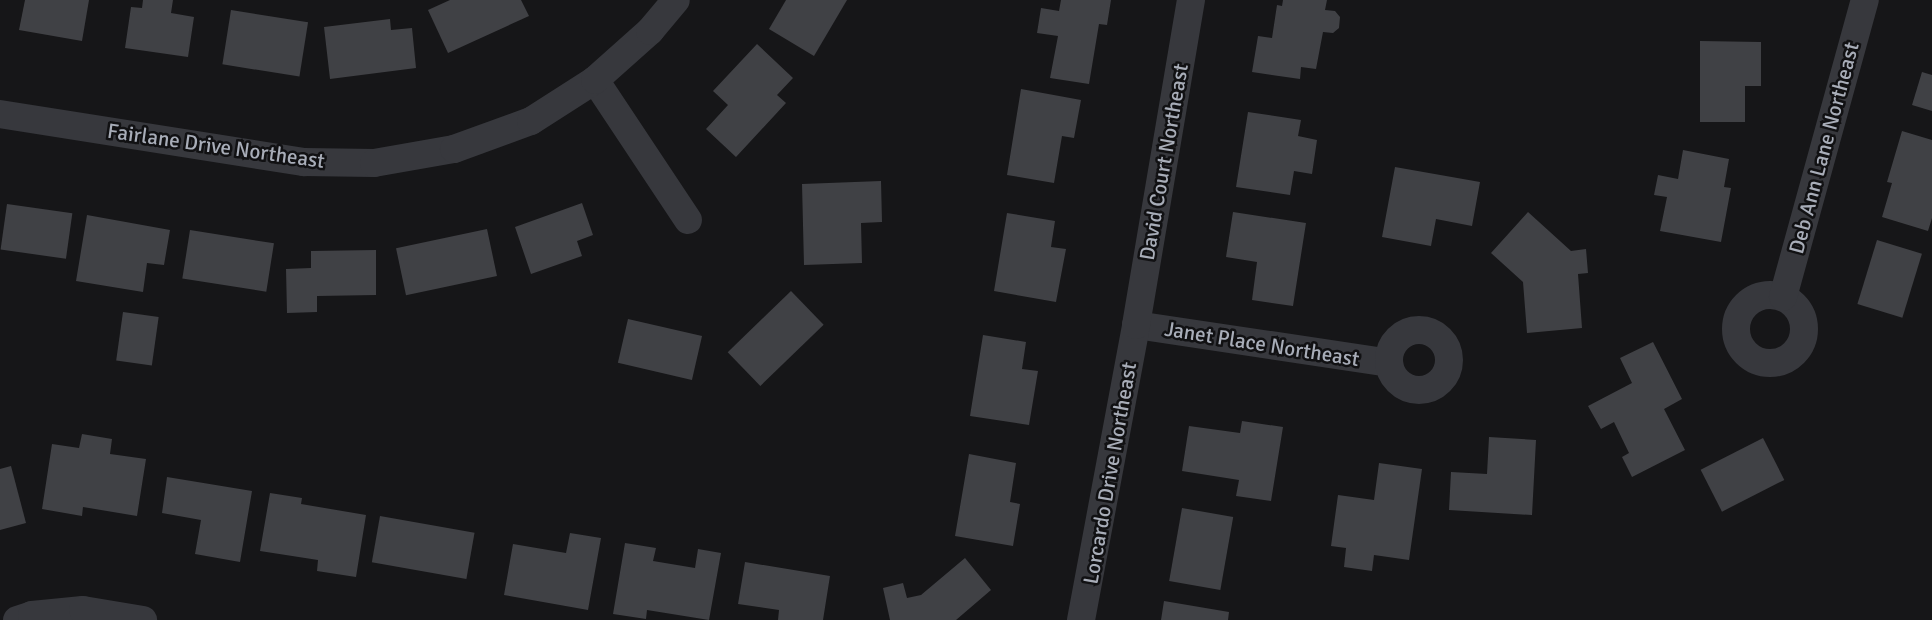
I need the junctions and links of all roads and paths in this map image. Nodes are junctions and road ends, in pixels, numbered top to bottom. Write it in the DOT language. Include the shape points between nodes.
graph roads {
  1 [pos="676,0"];
  2 [pos="1191,0"];
  3 [pos="1865,0"];
  4 [pos="595,80"];
  5 [pos="0,114"];
  6 [pos="688,220"];
  7 [pos="1783,296"];
  8 [pos="1136,324"];
  9 [pos="1389,363"];
  10 [pos="17,620"];
  11 [pos="143,620"];
  12 [pos="1081,620"];
  1 -- 4 [label="street, Fairlane Drive Northeast" via="650,31"];
  2 -- 8 [label="street, David Court Northeast"];
  3 -- 7 [label="street, Deb Ann Lane Northeast"];
  4 -- 5 [label="street, Fairlane Drive Northeast" via="531,121 454,149 374,163 304,162"];
  4 -- 6 [label="street"];
  8 -- 9 [label="street, Janet Place Northeast"];
  8 -- 12 [label="street, Lorcardo Drive Northeast"];
  10 -- 11 [label="street" via="83,610"];
}
